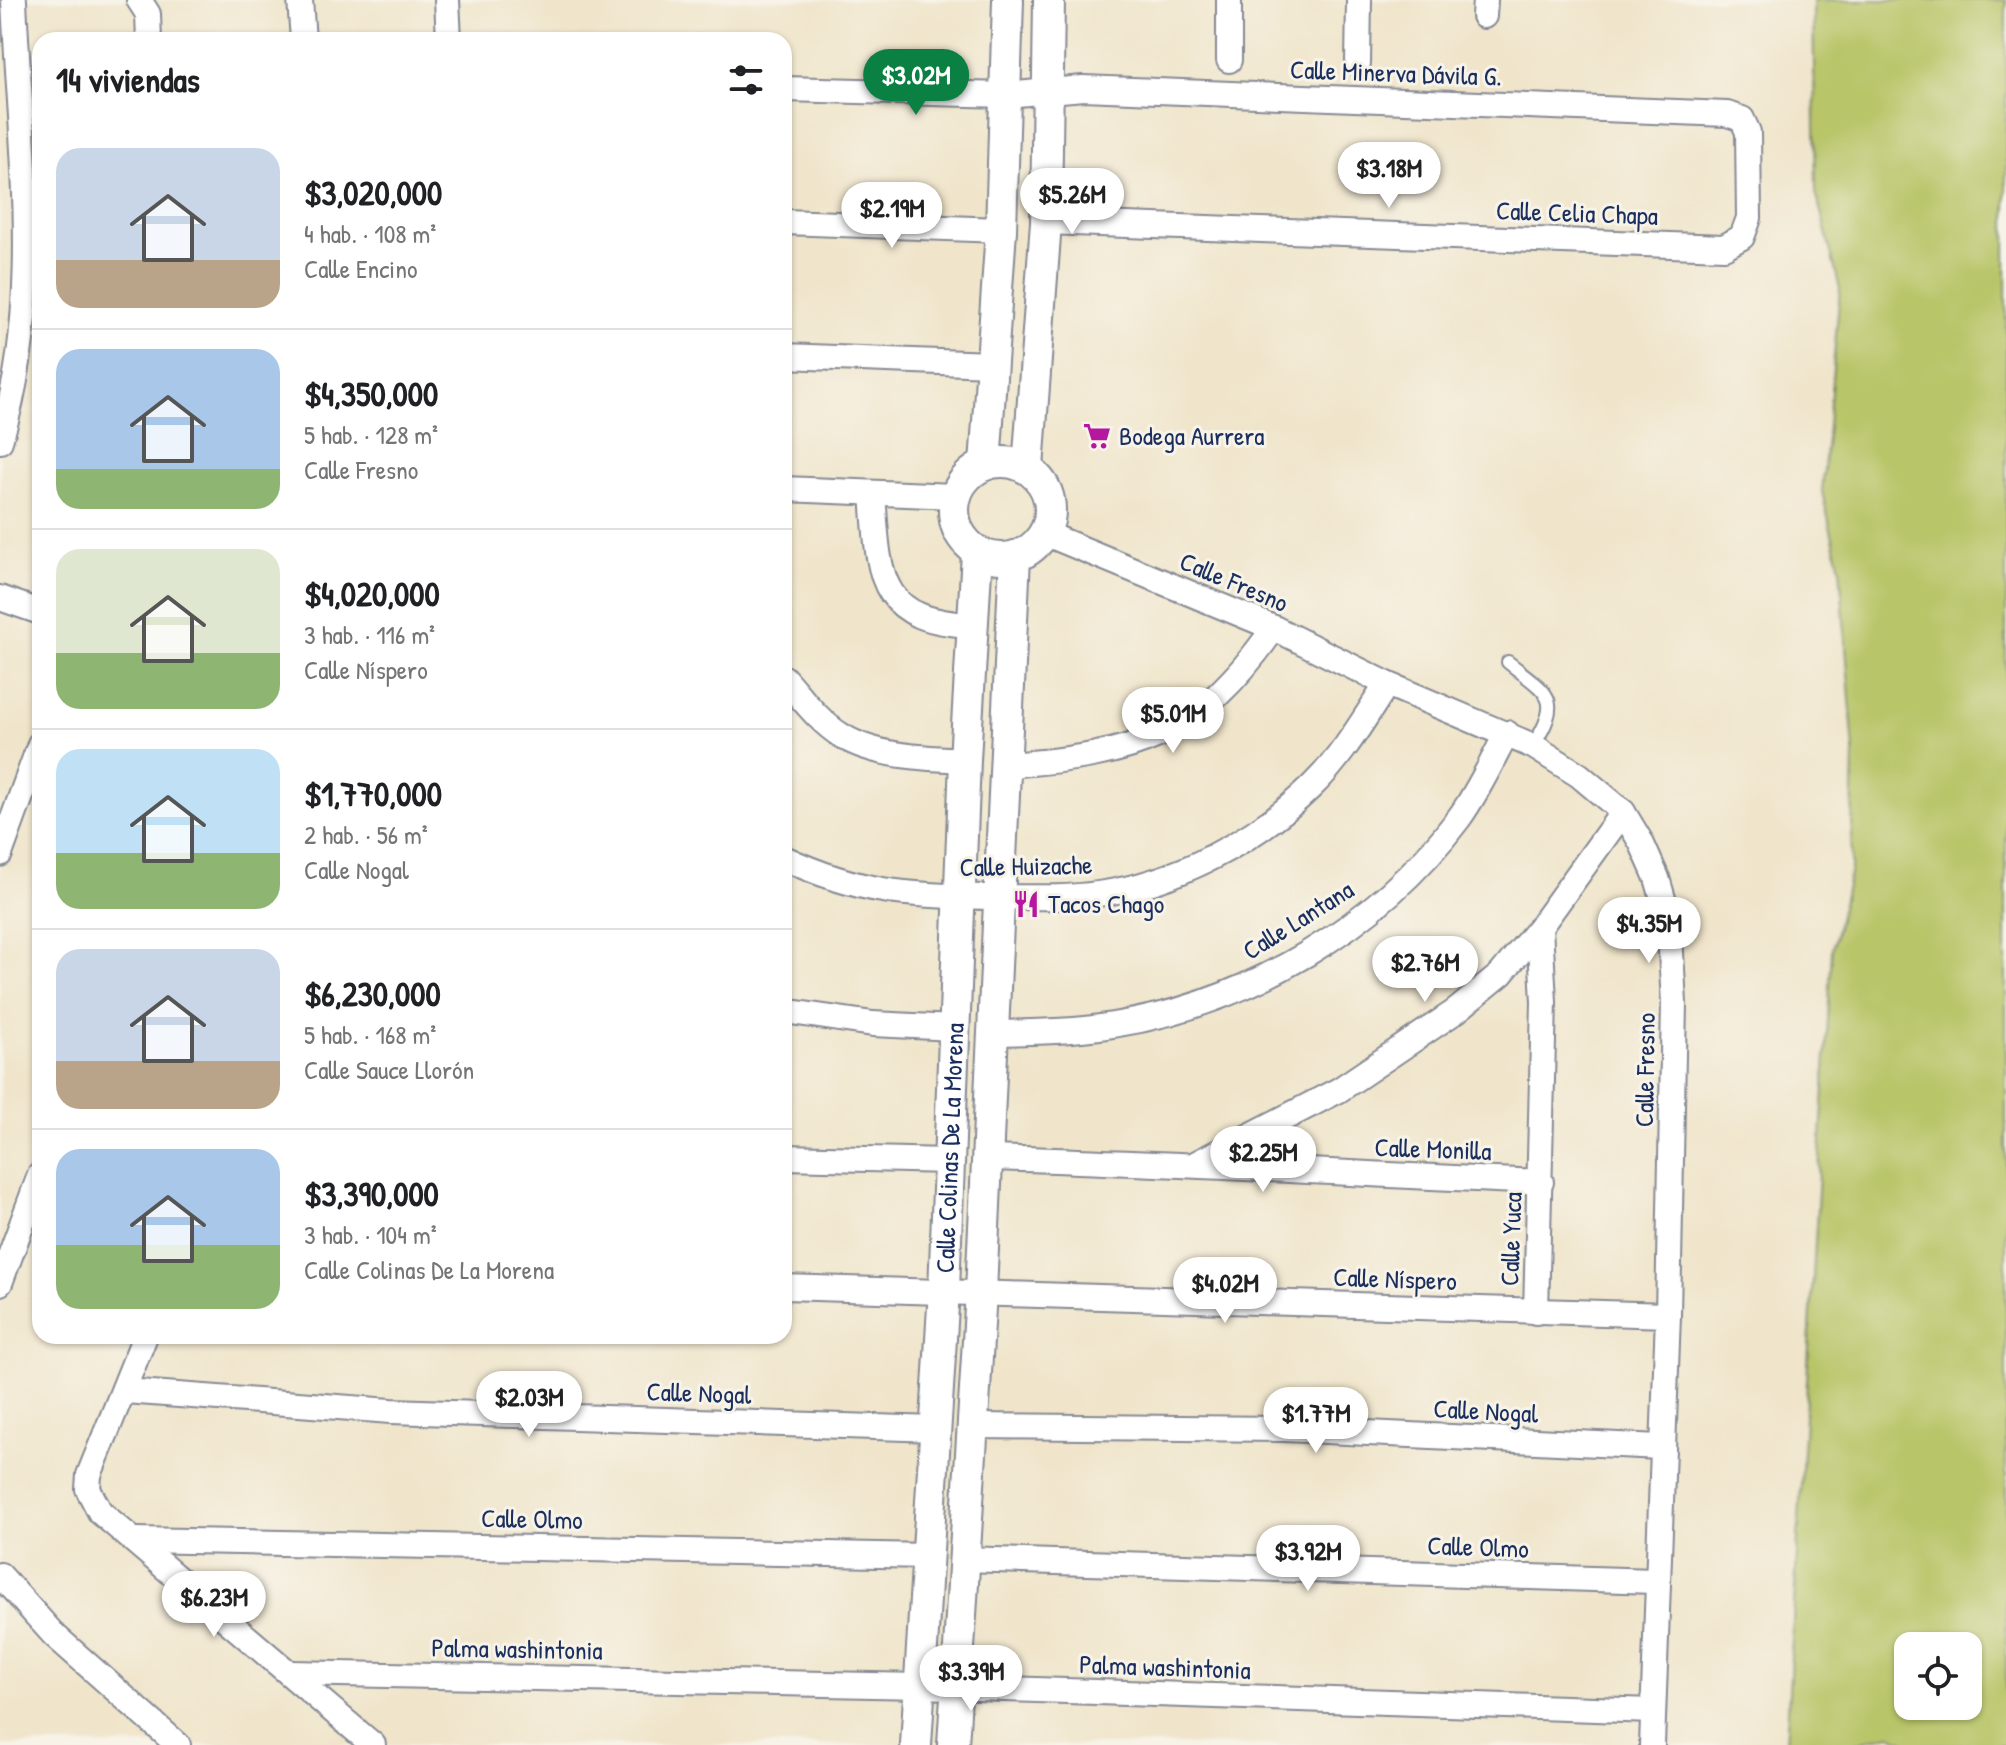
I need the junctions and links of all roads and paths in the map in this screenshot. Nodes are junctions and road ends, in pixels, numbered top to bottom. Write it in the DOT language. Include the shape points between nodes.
graph roads {
  1 [pos="14,0"];
  2 [pos="139,0"];
  3 [pos="300,0"];
  4 [pos="447,0"];
  5 [pos="1008,0"];
  6 [pos="1049,0"];
  7 [pos="1229,0"];
  8 [pos="1359,0"];
  9 [pos="149,32"];
  10 [pos="302,32"];
  11 [pos="449,32"];
  12 [pos="1229,60"];
  13 [pos="1358,63"];
  14 [pos="792,89"];
  15 [pos="1047,92"];
  16 [pos="1006,95"];
  17 [pos="1742,119"];
  18 [pos="792,222"];
  19 [pos="1046,222"];
  20 [pos="1001,230"];
  21 [pos="792,356"];
  22 [pos="991,364"];
  23 [pos="0,441"];
  24 [pos="985,465"];
  25 [pos="1028,468"];
  26 [pos="792,489"];
  27 [pos="873,493"];
  28 [pos="955,496"];
  29 [pos="1044,533"];
  30 [pos="977,552"];
  31 [pos="1015,556"];
  32 [pos="0,598"];
  33 [pos="32,609"];
  34 [pos="975,625"];
  35 [pos="1274,628"];
  36 [pos="1508,662"];
  37 [pos="1387,684"];
  38 [pos="792,687"];
  39 [pos="1507,733"];
  40 [pos="1533,746"];
  41 [pos="965,760"];
  42 [pos="1008,765"];
  43 [pos="32,766"];
  44 [pos="1623,812"];
  45 [pos="0,854"];
  46 [pos="792,862"];
  47 [pos="961,897"];
  48 [pos="998,897"];
  49 [pos="1540,927"];
  50 [pos="792,1012"];
  51 [pos="954,1028"];
  52 [pos="992,1033"];
  53 [pos="792,1157"];
  54 [pos="987,1158"];
  55 [pos="949,1161"];
  56 [pos="1197,1163"];
  57 [pos="1541,1182"];
  58 [pos="32,1197"];
  59 [pos="0,1283"];
  60 [pos="792,1287"];
  61 [pos="944,1290"];
  62 [pos="981,1292"];
  63 [pos="1536,1312"];
  64 [pos="1668,1315"];
  65 [pos="142,1344"];
  66 [pos="125,1391"];
  67 [pos="972,1426"];
  68 [pos="936,1429"];
  69 [pos="1660,1447"];
  70 [pos="136,1540"];
  71 [pos="928,1556"];
  72 [pos="963,1559"];
  73 [pos="0,1575"];
  74 [pos="1655,1581"];
  75 [pos="291,1673"];
  76 [pos="920,1686"];
  77 [pos="956,1688"];
  78 [pos="1653,1711"];
  79 [pos="178,1745"];
  80 [pos="373,1745"];
  81 [pos="916,1745"];
  82 [pos="953,1745"];
  83 [pos="1652,1745"];
  1 -- 23 [label="street" via="25,302 12,403"];
  2 -- 9 [label="street" via="148,14"];
  3 -- 10 [label="street"];
  4 -- 11 [label="street"];
  5 -- 16 [label="street"];
  6 -- 15 [label="street"];
  7 -- 12 [label="street"];
  8 -- 13 [label="street"];
  14 -- 16 [label="street, Calle Minerva Dávila G."];
  15 -- 16 [label="street, Calle Minerva Dávila G."];
  15 -- 17 [label="street, Calle Minerva Dávila G." via="1083,88 1712,113"];
  15 -- 19 [label="street"];
  16 -- 20 [label="street"];
  17 -- 19 [label="street, Calle Celia Chapa" via="1748,132 1749,218 1742,237 1724,247"];
  18 -- 20 [label="street"];
  19 -- 25 [label="street"];
  20 -- 22 [label="street"];
  21 -- 22 [label="street"];
  22 -- 24 [label="street"];
  24 -- 25 [label="street" via="999,461"];
  24 -- 28 [label="street" via="962,483"];
  25 -- 29 [label="street" via="1047,490 1049,519"];
  26 -- 27 [label="street"];
  27 -- 28 [label="street"];
  27 -- 34 [label="street" via="878,563 899,602 921,619"];
  28 -- 30 [label="street" via="959,534"];
  29 -- 31 [label="street"];
  29 -- 35 [label="street, Calle Fresno"];
  30 -- 31 [label="street"];
  30 -- 34 [label="street, Calle Colinas De La Morena"];
  31 -- 42 [label="street, Calle Colinas De La Morena"];
  32 -- 33 [label="street"];
  34 -- 41 [label="street, Calle Colinas De La Morena"];
  35 -- 37 [label="street, Calle Fresno"];
  35 -- 42 [label="street" via="1229,686 1158,737 1079,760"];
  36 -- 40 [label="lane" via="1538,686 1552,708"];
  37 -- 39 [label="street, Calle Fresno"];
  37 -- 48 [label="street, Calle Huizache" via="1312,787 1230,846 1186,869 1100,894"];
  38 -- 41 [label="street" via="844,737 925,758"];
  39 -- 40 [label="street, Calle Fresno"];
  39 -- 52 [label="street, Calle Lantana" via="1460,816 1432,851 1343,930 1287,966 1186,1007 1113,1025"];
  40 -- 44 [label="street, Calle Fresno"];
  41 -- 47 [label="street, Calle Colinas De La Morena"];
  42 -- 48 [label="street, Calle Colinas De La Morena"];
  43 -- 45 [label="street"];
  44 -- 49 [label="street"];
  44 -- 64 [label="street, Calle Fresno" via="1657,878 1673,958"];
  46 -- 47 [label="street, Calle Huizache" via="870,891"];
  47 -- 48 [label="street, Calle Huizache"];
  47 -- 51 [label="street, Calle Colinas De La Morena"];
  48 -- 52 [label="street, Calle Colinas De La Morena"];
  49 -- 56 [label="street" via="1501,974 1402,1051 1339,1090"];
  49 -- 57 [label="street, Calle Yuca"];
  50 -- 51 [label="street"];
  51 -- 55 [label="street, Calle Colinas De La Morena"];
  52 -- 54 [label="street, Calle Colinas De La Morena"];
  53 -- 55 [label="street"];
  54 -- 56 [label="street, Calle Monilla"];
  54 -- 62 [label="street, Calle Colinas De La Morena"];
  55 -- 61 [label="street, Calle Colinas De La Morena"];
  56 -- 57 [label="street, Calle Monilla" via="1268,1171"];
  57 -- 63 [label="street, Calle Yuca"];
  58 -- 59 [label="street"];
  60 -- 61 [label="street, Calle Níspero"];
  61 -- 62 [label="street, Calle Níspero"];
  61 -- 68 [label="street, Calle Colinas De La Morena"];
  62 -- 63 [label="street, Calle Níspero"];
  62 -- 67 [label="street, Calle Colinas De La Morena"];
  63 -- 64 [label="street, Calle Níspero"];
  64 -- 69 [label="street, Calle Fresno"];
  65 -- 66 [label="street"];
  66 -- 68 [label="street, Calle Nogal" via="391,1411"];
  66 -- 70 [label="street" via="89,1475 91,1499 100,1512"];
  67 -- 69 [label="street, Calle Nogal" via="1284,1429"];
  67 -- 72 [label="street, Calle Colinas De La Morena"];
  68 -- 71 [label="street, Calle Colinas De La Morena"];
  69 -- 74 [label="street, Calle Fresno"];
  70 -- 71 [label="street, Calle Olmo"];
  70 -- 75 [label="street"];
  71 -- 76 [label="street, Calle Colinas De La Morena"];
  72 -- 74 [label="street, Calle Olmo"];
  72 -- 77 [label="street, Calle Colinas De La Morena"];
  73 -- 79 [label="street" via="54,1635"];
  74 -- 78 [label="street, Calle Fresno"];
  75 -- 76 [label="street, Palma washintonia"];
  75 -- 80 [label="street"];
  76 -- 77 [label="street, Palma washintonia"];
  76 -- 81 [label="street, Calle Colinas De La Morena"];
  77 -- 78 [label="street, Palma washintonia"];
  77 -- 82 [label="street, Calle Colinas De La Morena"];
  78 -- 83 [label="street, Calle Fresno"];
}
